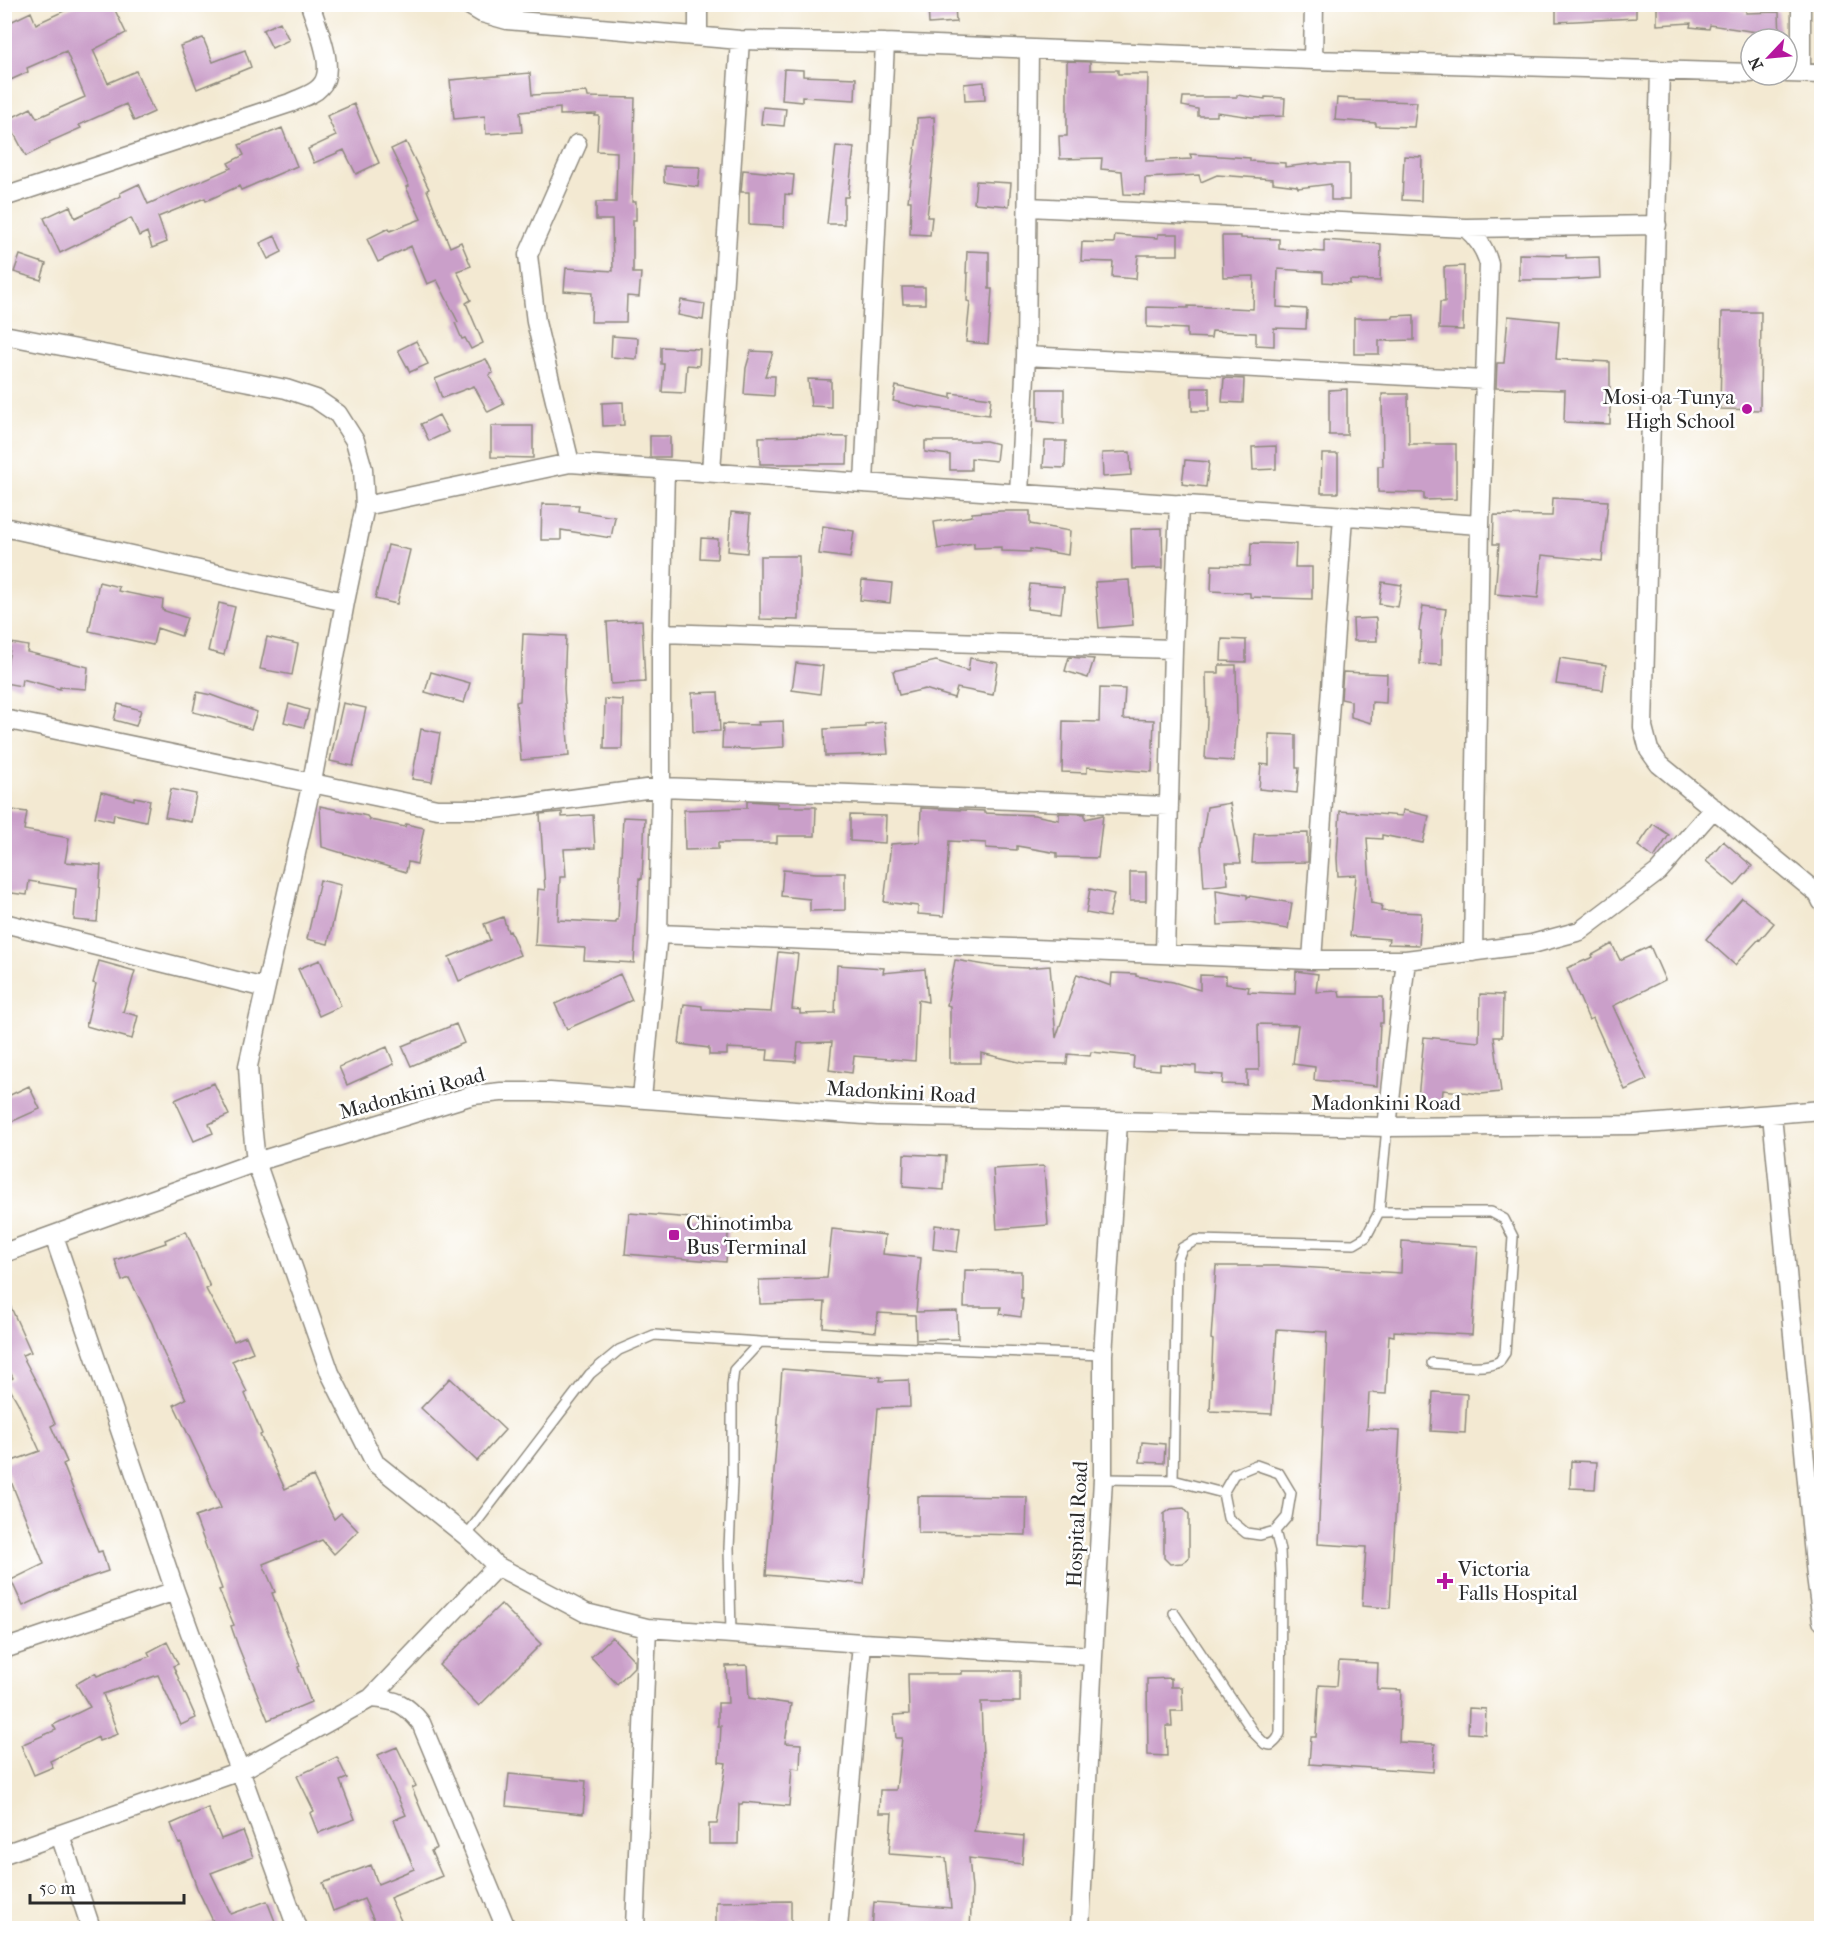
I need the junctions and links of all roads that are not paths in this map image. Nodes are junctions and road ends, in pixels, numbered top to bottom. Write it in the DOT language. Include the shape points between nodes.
graph roads {
  1 [pos="310,4"];
  2 [pos="467,4"];
  3 [pos="698,4"];
  4 [pos="1314,4"];
  5 [pos="1801,4"];
  6 [pos="1799,27"];
  7 [pos="698,36"];
  8 [pos="740,40"];
  9 [pos="885,43"];
  10 [pos="1029,49"];
  11 [pos="1313,60"];
  12 [pos="1660,71"];
  13 [pos="1739,73"];
  14 [pos="1799,73"];
  15 [pos="1821,74"];
  16 [pos="577,144"];
  17 [pos="4,197"];
  18 [pos="1028,207"];
  19 [pos="1657,225"];
  20 [pos="1466,228"];
  21 [pos="4,336"];
  22 [pos="1026,356"];
  23 [pos="1484,380"];
  24 [pos="570,463"];
  25 [pos="665,470"];
  26 [pos="711,472"];
  27 [pos="864,483"];
  28 [pos="1019,494"];
  29 [pos="1179,504"];
  30 [pos="365,506"];
  31 [pos="1343,516"];
  32 [pos="1480,525"];
  33 [pos="4,527"];
  34 [pos="345,602"];
  35 [pos="661,633"];
  36 [pos="1173,649"];
  37 [pos="4,719"];
  38 [pos="312,782"];
  39 [pos="661,787"];
  40 [pos="1169,806"];
  41 [pos="1714,808"];
  42 [pos="1821,902"];
  43 [pos="4,923"];
  44 [pos="658,934"];
  45 [pos="1473,952"];
  46 [pos="1165,953"];
  47 [pos="1312,960"];
  48 [pos="1406,960"];
  49 [pos="265,988"];
  50 [pos="642,1098"];
  51 [pos="1821,1110"];
  52 [pos="1772,1115"];
  53 [pos="1118,1122"];
  54 [pos="1387,1127"];
  55 [pos="256,1162"];
  56 [pos="1379,1212"];
  57 [pos="54,1236"];
  58 [pos="4,1253"];
  59 [pos="760,1342"];
  60 [pos="1103,1355"];
  61 [pos="1432,1363"];
  62 [pos="1103,1479"];
  63 [pos="1173,1480"];
  64 [pos="1223,1493"];
  65 [pos="1275,1531"];
  66 [pos="466,1536"];
  67 [pos="497,1566"];
  68 [pos="1819,1576"];
  69 [pos="175,1591"];
  70 [pos="1174,1613"];
  71 [pos="1821,1621"];
  72 [pos="647,1628"];
  73 [pos="731,1634"];
  74 [pos="862,1643"];
  75 [pos="4,1649"];
  76 [pos="1093,1656"];
  77 [pos="371,1698"];
  78 [pos="240,1771"];
  79 [pos="60,1835"];
  80 [pos="4,1854"];
  81 [pos="91,1929"];
  82 [pos="297,1929"];
  83 [pos="506,1929"];
  84 [pos="635,1929"];
  85 [pos="838,1929"];
  86 [pos="1080,1929"];
  1 -- 17 [label="street" via="327,57 327,73 321,87 290,103"];
  2 -- 7 [label="street" via="507,20"];
  3 -- 7 [label="street"];
  4 -- 11 [label="street"];
  5 -- 6 [label="street"];
  7 -- 8 [label="street"];
  8 -- 9 [label="street"];
  8 -- 26 [label="street"];
  9 -- 10 [label="street"];
  9 -- 27 [label="street"];
  10 -- 11 [label="street"];
  10 -- 18 [label="street"];
  11 -- 12 [label="street"];
  12 -- 13 [label="street"];
  12 -- 19 [label="street"];
  14 -- 15 [label="street"];
  16 -- 24 [label="street" via="528,255 538,333"];
  18 -- 20 [label="street"];
  18 -- 22 [label="street"];
  19 -- 20 [label="street"];
  19 -- 41 [label="street" via="1643,727 1649,750 1659,764"];
  20 -- 23 [label="street" via="1480,244 1489,264"];
  21 -- 30 [label="street" via="286,389 316,399 338,414 355,441 363,469"];
  22 -- 23 [label="street"];
  22 -- 28 [label="street"];
  23 -- 32 [label="street"];
  24 -- 25 [label="street"];
  24 -- 30 [label="street"];
  25 -- 26 [label="street"];
  25 -- 35 [label="street"];
  26 -- 27 [label="street"];
  27 -- 28 [label="street"];
  28 -- 29 [label="street"];
  29 -- 31 [label="street"];
  29 -- 36 [label="street"];
  30 -- 34 [label="street"];
  31 -- 32 [label="street"];
  31 -- 47 [label="street"];
  32 -- 45 [label="street"];
  33 -- 34 [label="street"];
  34 -- 38 [label="street"];
  35 -- 36 [label="street"];
  35 -- 39 [label="street"];
  36 -- 40 [label="street"];
  37 -- 38 [label="street"];
  38 -- 39 [label="street" via="437,809 495,809"];
  38 -- 49 [label="street"];
  39 -- 40 [label="street"];
  39 -- 44 [label="street"];
  40 -- 46 [label="street"];
  41 -- 42 [label="street" via="1818,894"];
  41 -- 45 [label="street" via="1658,872 1580,931 1532,944"];
  43 -- 49 [label="street"];
  44 -- 46 [label="street"];
  44 -- 50 [label="street"];
  45 -- 48 [label="street"];
  46 -- 47 [label="street"];
  47 -- 48 [label="street"];
  48 -- 54 [label="street"];
  49 -- 55 [label="street" via="248,1066"];
  50 -- 53 [label="street, Madonkini Road" via="878,1116"];
  50 -- 55 [label="street, Madonkini Road" via="550,1092 473,1095"];
  51 -- 52 [label="street, Madonkini Road"];
  52 -- 54 [label="street, Madonkini Road" via="1634,1125"];
  52 -- 68 [label="street"];
  53 -- 54 [label="street, Madonkini Road"];
  53 -- 60 [label="street, Hospital Road"];
  54 -- 56 [label="lane"];
  55 -- 57 [label="street, Madonkini Road"];
  55 -- 66 [label="street" via="330,1372 375,1463"];
  56 -- 61 [label="lane" via="1491,1212 1504,1219 1513,1237 1505,1353 1490,1364"];
  56 -- 63 [label="lane" via="1366,1237 1354,1244 1196,1240 1182,1248 1178,1261"];
  57 -- 58 [label="street, Madonkini Road"];
  57 -- 69 [label="street"];
  59 -- 60 [label="lane"];
  59 -- 66 [label="lane" via="654,1335 619,1350 590,1374"];
  59 -- 73 [label="lane" via="734,1370 732,1386"];
  60 -- 62 [label="street, Hospital Road"];
  62 -- 63 [label="lane"];
  62 -- 76 [label="street, Hospital Road"];
  63 -- 64 [label="lane"];
  64 -- 65 [label="lane" via="1228,1518 1246,1533"];
  64 -- 65 [label="lane" via="1234,1474 1256,1466 1279,1473 1291,1493 1287,1517"];
  65 -- 70 [label="lane" via="1281,1574 1279,1739 1265,1744 1254,1733"];
  66 -- 67 [label="street"];
  67 -- 72 [label="street" via="586,1613"];
  67 -- 77 [label="street"];
  68 -- 71 [label="street"];
  69 -- 75 [label="street"];
  69 -- 78 [label="street"];
  72 -- 73 [label="street"];
  72 -- 84 [label="street"];
  73 -- 74 [label="street"];
  74 -- 76 [label="street"];
  74 -- 85 [label="street"];
  76 -- 86 [label="street, Hospital Road"];
  77 -- 78 [label="street"];
  77 -- 83 [label="street" via="394,1700 410,1709 421,1723"];
  78 -- 79 [label="street"];
  78 -- 82 [label="street"];
  79 -- 80 [label="street"];
  79 -- 81 [label="street"];
}
